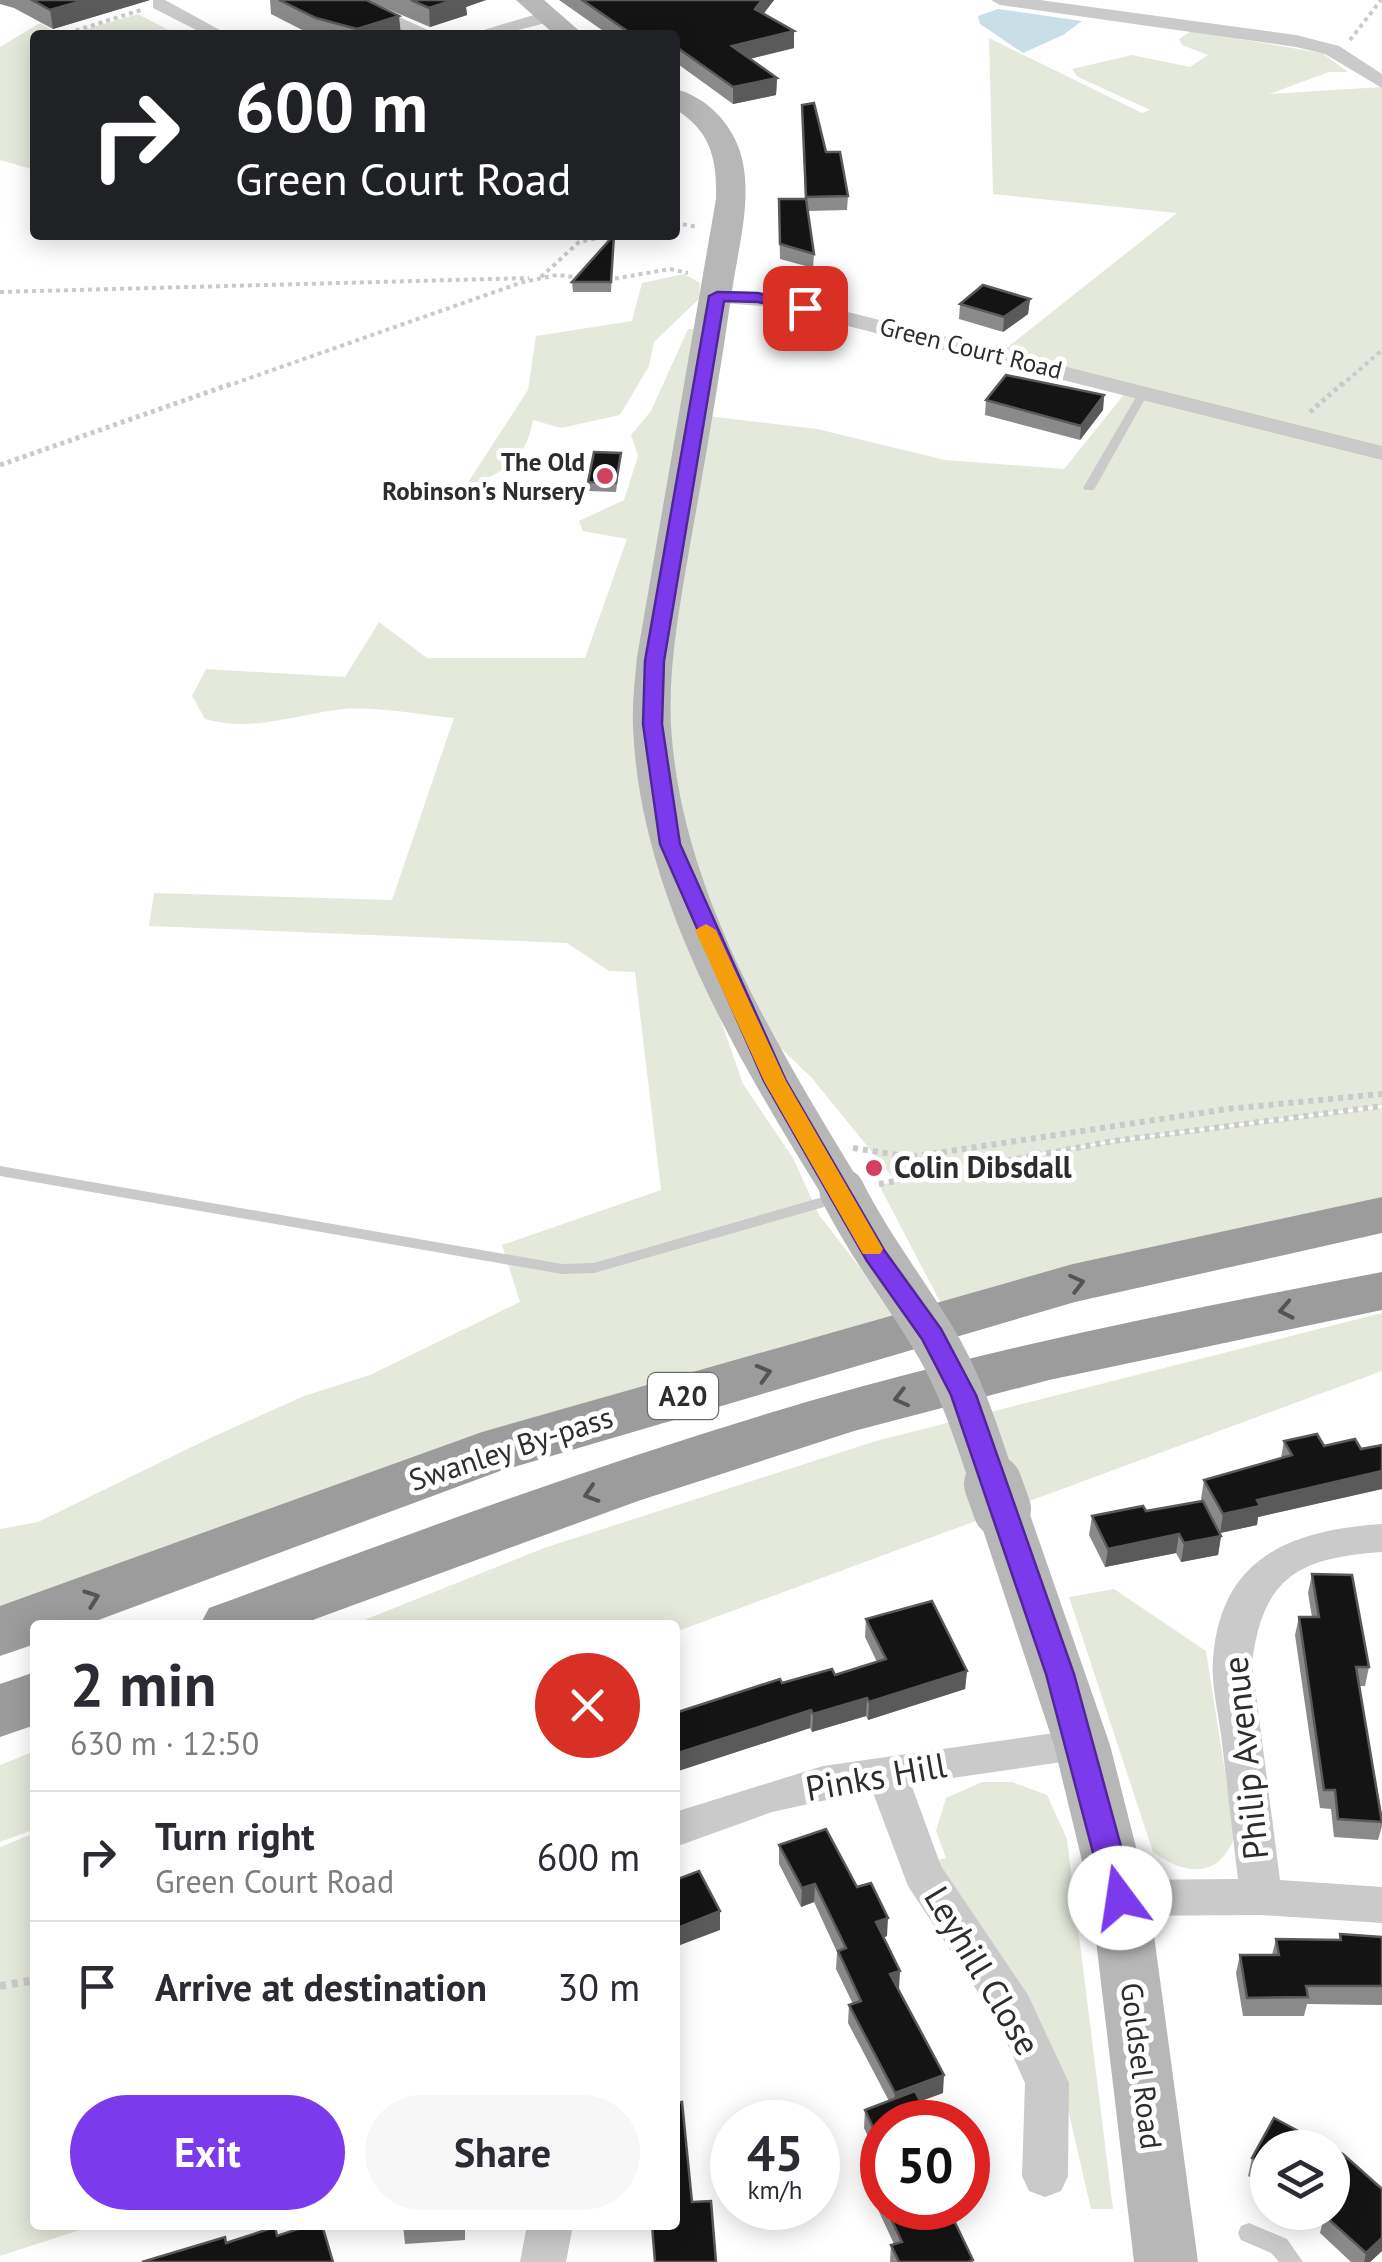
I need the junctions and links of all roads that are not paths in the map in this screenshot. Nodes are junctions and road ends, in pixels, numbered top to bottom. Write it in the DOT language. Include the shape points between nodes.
graph roads {
  1 [pos="1000,0"];
  2 [pos="159,4"];
  3 [pos="538,9"];
  4 [pos="373,11"];
  5 [pos="210,30"];
  6 [pos="413,30"];
  7 [pos="488,30"];
  8 [pos="565,30"];
  9 [pos="1382,82"];
  10 [pos="680,100"];
  11 [pos="718,288"];
  12 [pos="1145,390"];
  13 [pos="1382,453"];
  14 [pos="1089,488"];
  15 [pos="0,1170"];
  16 [pos="835,1180"];
  17 [pos="1382,1215"];
  18 [pos="1382,1291"];
  19 [pos="1382,1538"];
  20 [pos="244,1620"];
  21 [pos="0,1631"];
  22 [pos="30,1700"];
  23 [pos="0,1711"];
  24 [pos="1082,1745"];
  25 [pos="886,1772"];
  26 [pos="680,1828"];
  27 [pos="1261,1897"];
  28 [pos="1120,1898"];
  29 [pos="1382,1905"];
  30 [pos="1044,2176"];
  31 [pos="549,2230"];
  32 [pos="1249,2233"];
  33 [pos="543,2262"];
  34 [pos="1166,2262"];
  35 [pos="1292,2262"];
  1 -- 9 [label="street" via="1296,41 1332,50"];
  2 -- 5 [label="street"];
  3 -- 7 [label="street"];
  3 -- 8 [label="main road"];
  4 -- 6 [label="street"];
  10 -- 11 [label="main road" via="720,132 727,152 730,194"];
  11 -- 12 [label="street, Green Court Road"];
  11 -- 16 [label="main road, Goldsel Road" via="654,661 652,724 670,844 775,1081"];
  12 -- 13 [label="street, Green Court Road"];
  12 -- 14 [label="lane"];
  15 -- 16 [label="lane" via="562,1270 594,1268"];
  16 -- 24 [label="main road, Goldsel Road, bridge" via="963,1395"];
  21 -- 17 [label="highway, Swanley By-pass / A20, one-way" via="482,1454 1073,1283"];
  18 -- 20 [label="highway, A20, one-way" via="1107,1346 852,1410 530,1514"];
  19 -- 27 [label="street, Philip Avenue" via="1305,1548 1269,1572 1244,1600 1232,1664"];
  22 -- 23 [label="highway"];
  24 -- 25 [label="street, Pinks Hill"];
  24 -- 28 [label="main road, Goldsel Road"];
  25 -- 26 [label="street, Pinks Hill" via="782,1794"];
  25 -- 30 [label="street, Leyhill Close" via="924,1874 1012,2009 1047,2083"];
  27 -- 28 [label="street"];
  27 -- 29 [label="street"];
  28 -- 34 [label="main road, Goldsel Road"];
  31 -- 33 [label="street"];
  32 -- 35 [label="lane" via="1279,2246"];
}
